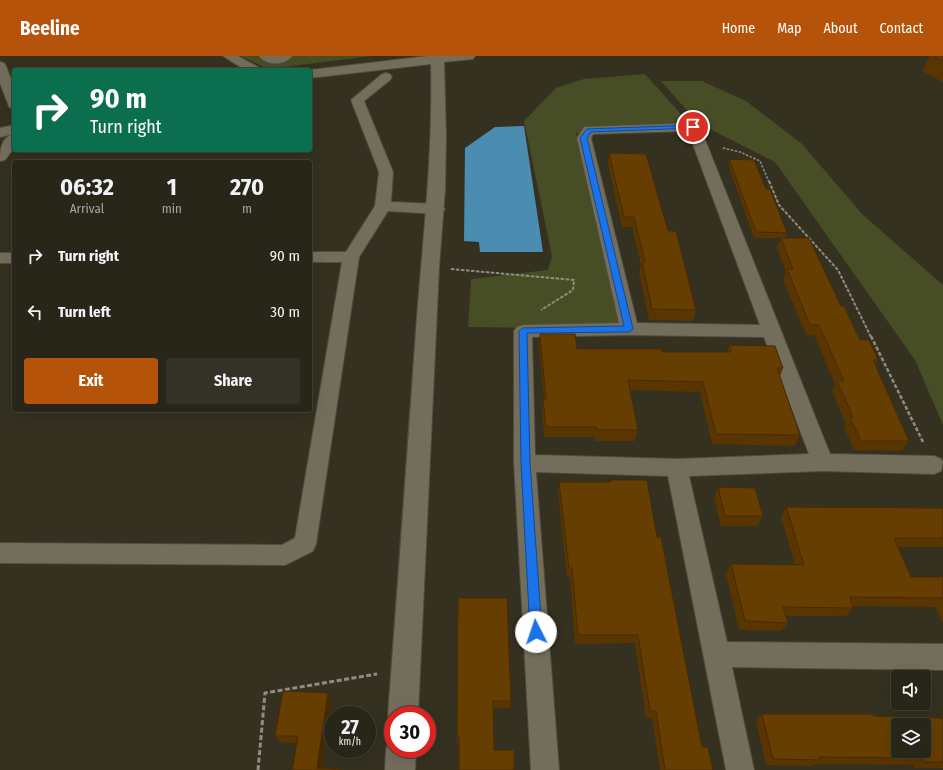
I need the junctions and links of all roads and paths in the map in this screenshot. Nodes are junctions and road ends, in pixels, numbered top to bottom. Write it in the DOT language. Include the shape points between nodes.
graph roads {
  1 [pos="229,56"];
  2 [pos="265,56"];
  3 [pos="286,56"];
  4 [pos="468,56"];
  5 [pos="436,57"];
  6 [pos="0,66"];
  7 [pos="250,68"];
  8 [pos="312,74"];
  9 [pos="386,77"];
  10 [pos="12,99"];
  11 [pos="12,129"];
  12 [pos="0,132"];
  13 [pos="12,141"];
  14 [pos="699,142"];
  15 [pos="0,157"];
  16 [pos="383,206"];
  17 [pos="437,209"];
  18 [pos="312,257"];
  19 [pos="351,257"];
  20 [pos="0,258"];
  21 [pos="12,258"];
  22 [pos="430,268"];
  23 [pos="629,329"];
  24 [pos="523,331"];
  25 [pos="771,331"];
  26 [pos="823,462"];
  27 [pos="525,463"];
  28 [pos="934,465"];
  29 [pos="677,468"];
  30 [pos="0,553"];
  31 [pos="717,654"];
  32 [pos="943,657"];
  33 [pos="406,669"];
  34 [pos="404,706"];
  35 [pos="401,758"];
  36 [pos="258,770"];
  37 [pos="400,770"];
  38 [pos="545,770"];
  39 [pos="740,770"];
  1 -- 7 [label="street"];
  2 -- 3 [label="street" via="273,60"];
  4 -- 5 [label="street"];
  5 -- 8 [label="street"];
  5 -- 17 [label="street" via="439,106"];
  6 -- 10 [label="street"];
  9 -- 16 [label="street" via="356,100 386,172"];
  11 -- 12 [label="street"];
  13 -- 15 [label="street"];
  14 -- 23 [label="street" via="693,127 589,130 584,138"];
  14 -- 25 [label="street"];
  14 -- 28 [label="path" via="740,152 760,161 779,205 838,270"];
  16 -- 17 [label="street"];
  16 -- 19 [label="street"];
  17 -- 22 [label="street"];
  18 -- 19 [label="street"];
  19 -- 30 [label="street" via="305,544 285,555"];
  20 -- 21 [label="street"];
  22 -- 24 [label="path" via="574,280 573,290 523,322"];
  22 -- 33 [label="street"];
  23 -- 24 [label="street"];
  23 -- 25 [label="street"];
  24 -- 27 [label="street"];
  25 -- 26 [label="street"];
  26 -- 28 [label="street"];
  26 -- 29 [label="street"];
  27 -- 29 [label="street"];
  27 -- 38 [label="street"];
  29 -- 31 [label="street"];
  31 -- 32 [label="street"];
  31 -- 39 [label="street"];
  33 -- 34 [label="street"];
  33 -- 36 [label="path" via="265,693"];
  35 -- 37 [label="street"];
}
